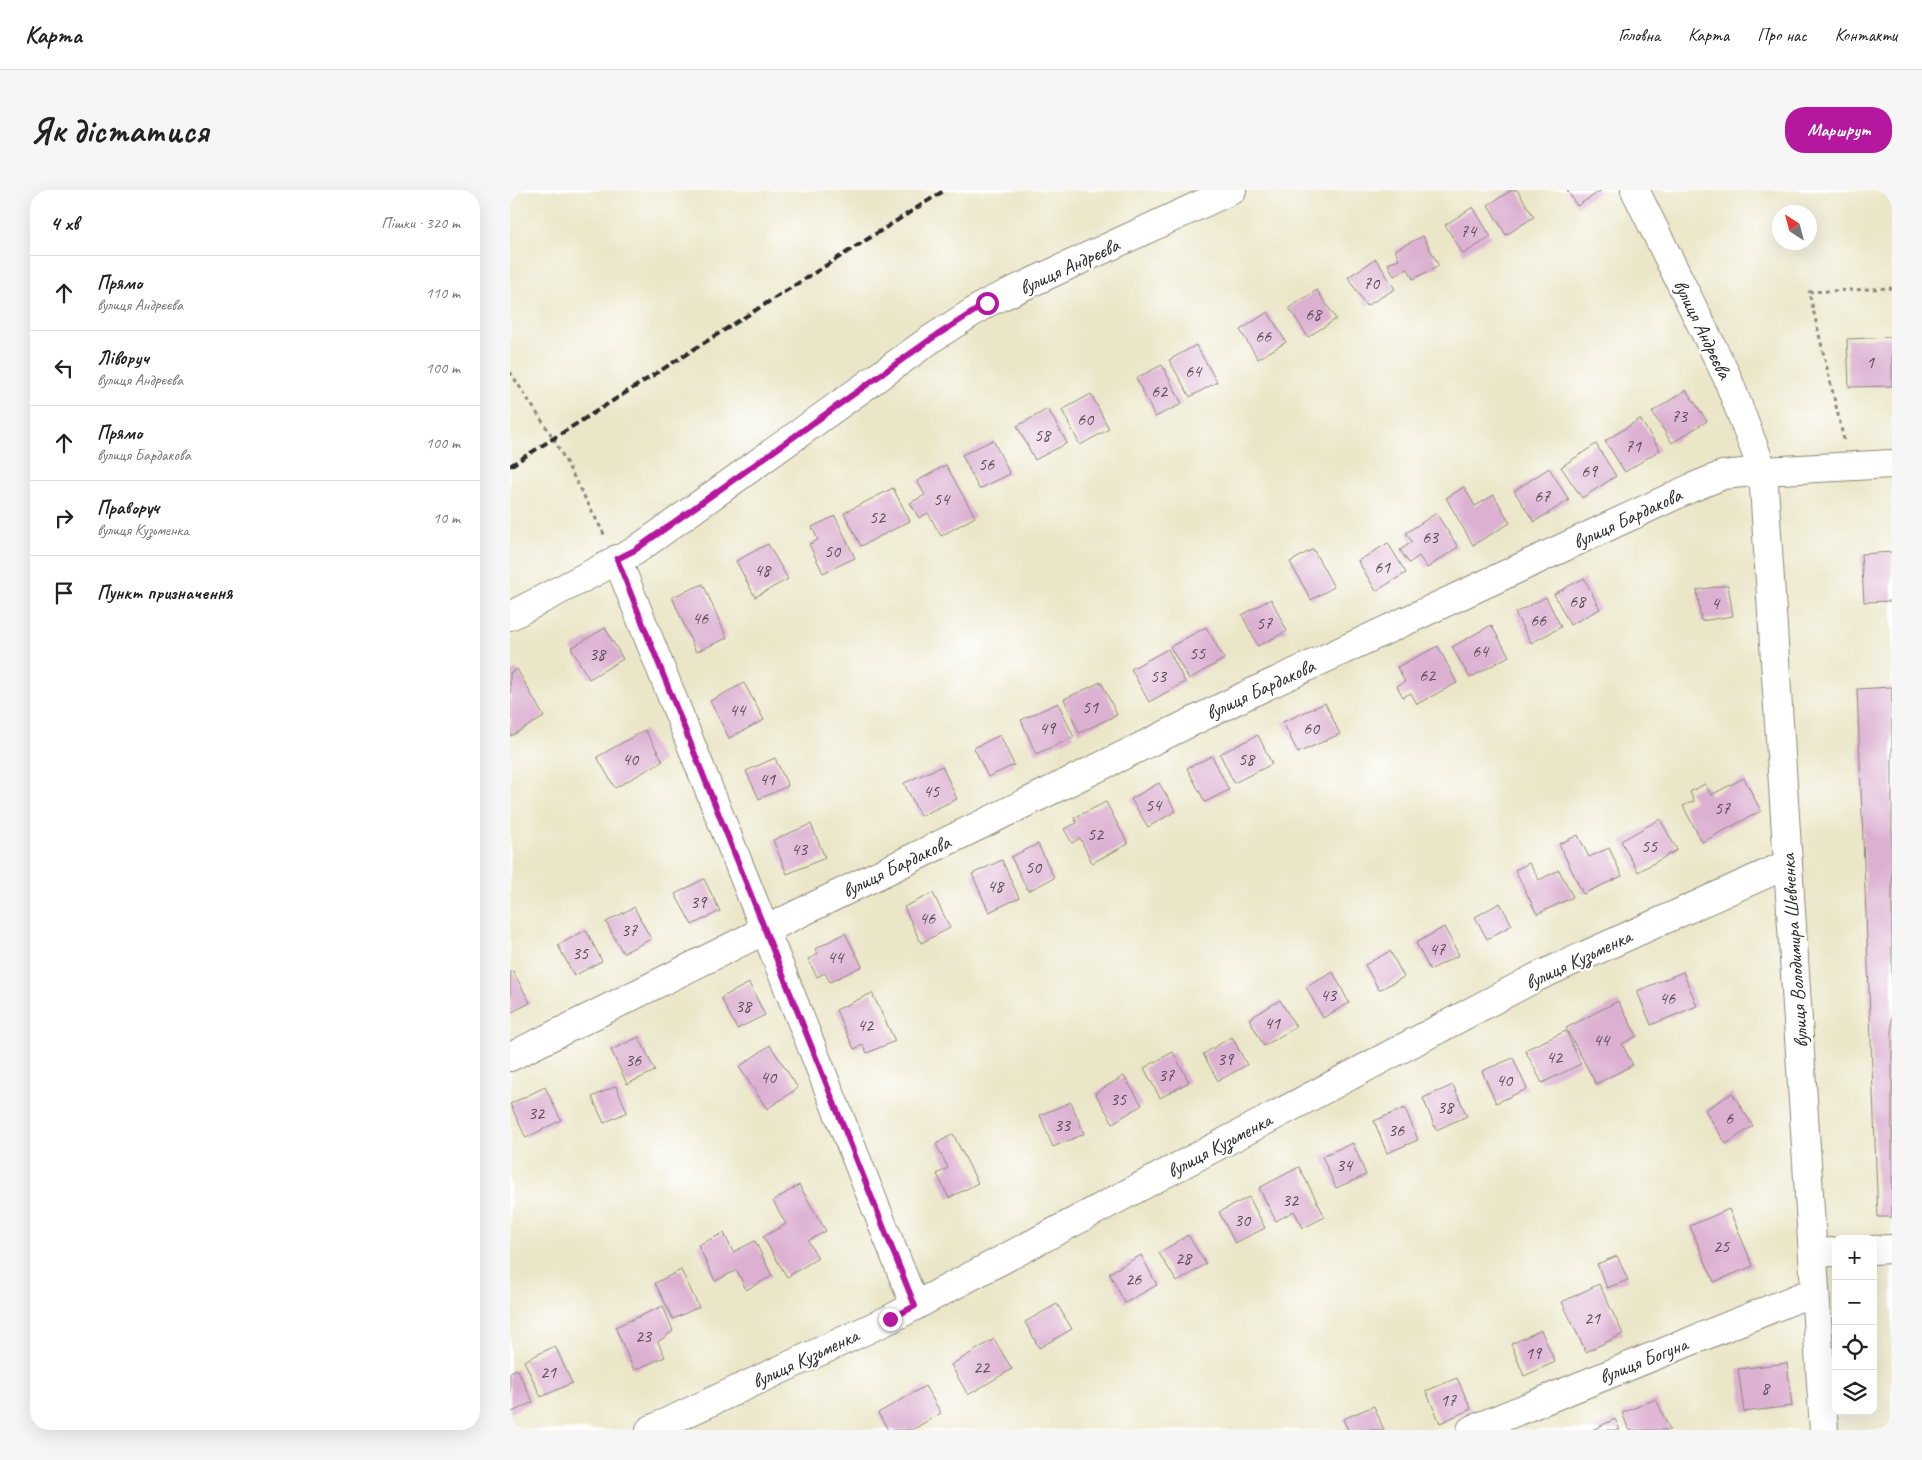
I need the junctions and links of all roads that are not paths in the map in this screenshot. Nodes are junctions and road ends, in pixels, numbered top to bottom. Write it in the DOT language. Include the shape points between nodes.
graph roads {
  1 [pos="1232,190"];
  2 [pos="1635,190"];
  3 [pos="1892,464"];
  4 [pos="1763,471"];
  5 [pos="617,559"];
  6 [pos="510,616"];
  7 [pos="1788,864"];
  8 [pos="765,930"];
  9 [pos="510,1058"];
  10 [pos="1892,1249"];
  11 [pos="1877,1250"];
  12 [pos="1824,1252"];
  13 [pos="1815,1291"];
  14 [pos="915,1306"];
  15 [pos="650,1430"];
  16 [pos="1471,1430"];
  17 [pos="1824,1430"];
  1 -- 5 [label="street, вулиця Андрєєва" via="987,303 931,339 635,550"];
  2 -- 4 [label="street, вулиця Андрєєва" via="1727,377"];
  3 -- 4 [label="street, вулиця Бардакова"];
  4 -- 7 [label="street, вулиця Володимира Шевченка"];
  4 -- 8 [label="street, вулиця Бардакова" via="1723,475 1691,488 1251,693"];
  5 -- 6 [label="street, вулиця Андрєєва"];
  5 -- 8 [label="street"];
  7 -- 12 [label="street, вулиця Володимира Шевченка"];
  7 -- 14 [label="street, вулиця Кузьменка" via="1537,977"];
  8 -- 9 [label="street, вулиця Бардакова"];
  8 -- 14 [label="street"];
  10 -- 11 [label="street"];
  12 -- 13 [label="street, вулиця Володимира Шевченка"];
  13 -- 16 [label="street, вулиця Богуна"];
  13 -- 17 [label="street, вулиця Володимира Шевченка"];
  14 -- 15 [label="street, вулиця Кузьменка"];
}
